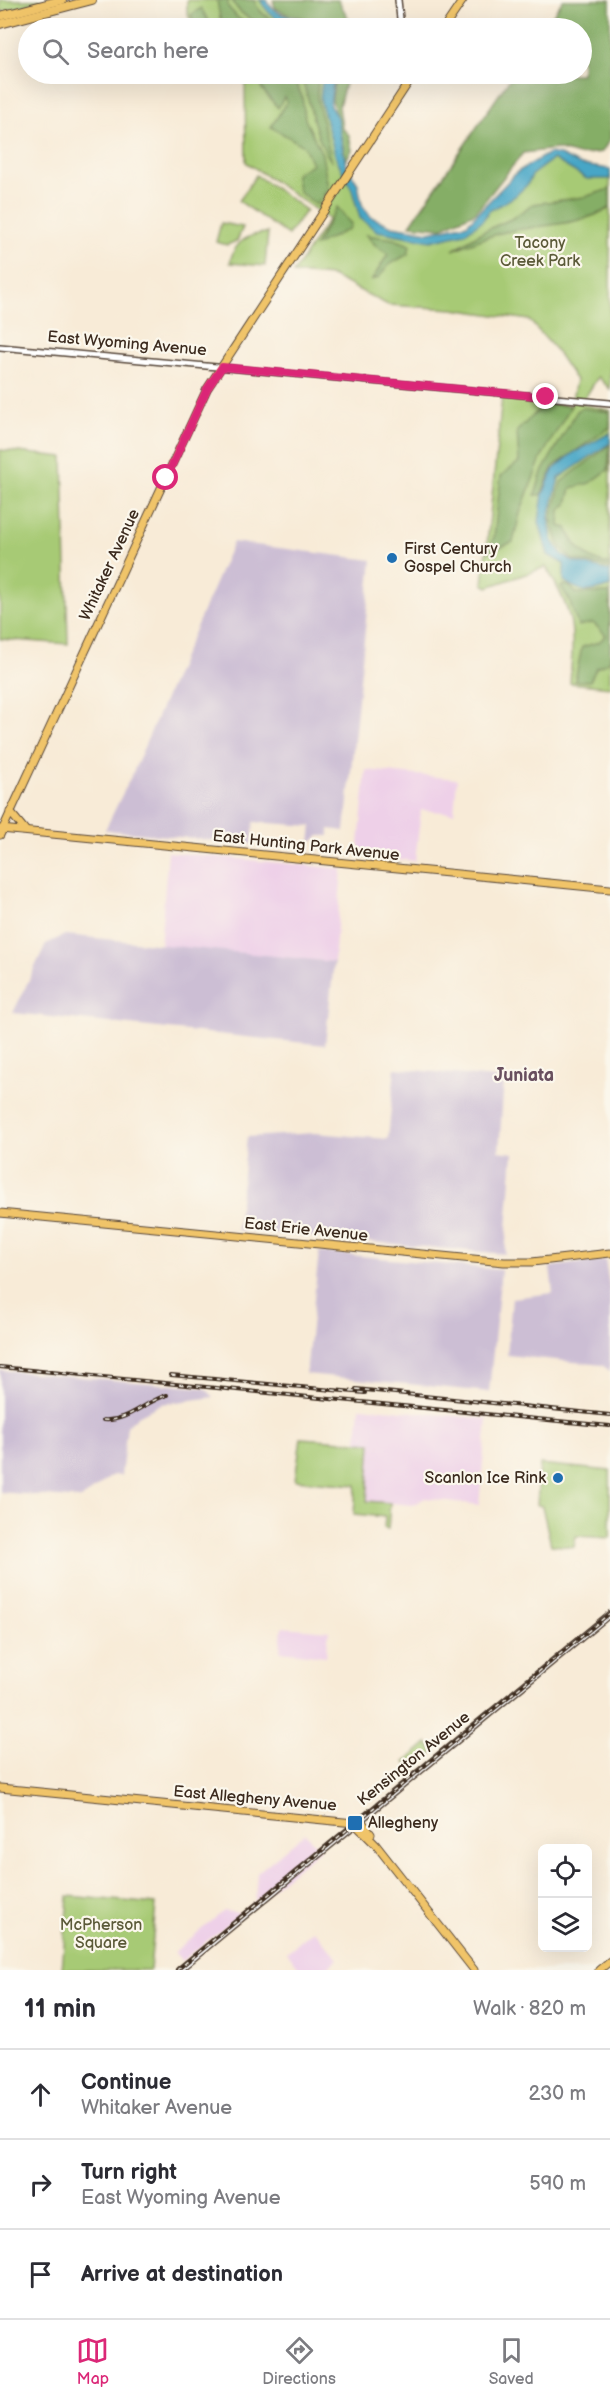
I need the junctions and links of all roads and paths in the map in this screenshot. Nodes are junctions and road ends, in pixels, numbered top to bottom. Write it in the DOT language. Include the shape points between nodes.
graph roads {
  1 [pos="62,0"];
  2 [pos="92,0"];
  3 [pos="398,0"];
  4 [pos="464,0"];
  5 [pos="0,16"];
  6 [pos="23,18"];
  7 [pos="400,18"];
  8 [pos="451,18"];
  9 [pos="18,19"];
  10 [pos="0,24"];
  11 [pos="406,84"];
  12 [pos="0,347"];
  13 [pos="222,367"];
  14 [pos="610,403"];
  15 [pos="10,812"];
  16 [pos="1,831"];
  17 [pos="27,832"];
  18 [pos="610,889"];
  19 [pos="0,1213"];
  20 [pos="610,1253"];
  21 [pos="610,1614"];
  22 [pos="0,1788"];
  23 [pos="356,1824"];
  24 [pos="610,1961"];
  25 [pos="179,1970"];
  26 [pos="474,1970"];
  27 [pos="599,1970"];
  1 -- 5 [label="highway"];
  2 -- 6 [label="highway"];
  3 -- 7 [label="street"];
  4 -- 8 [label="main road"];
  9 -- 10 [label="highway"];
  11 -- 13 [label="main road, Whitaker Avenue"];
  12 -- 13 [label="street, East Wyoming Avenue"];
  13 -- 14 [label="street, East Wyoming Avenue"];
  13 -- 15 [label="main road, Whitaker Avenue" via="207,389"];
  15 -- 16 [label="main road, Whitaker Avenue"];
  15 -- 17 [label="main road"];
  16 -- 17 [label="main road, East Hunting Park Avenue"];
  17 -- 18 [label="main road, East Hunting Park Avenue"];
  19 -- 20 [label="main road, East Erie Avenue" via="510,1263"];
  21 -- 23 [label="street, Kensington Avenue"];
  22 -- 23 [label="main road, East Allegheny Avenue"];
  23 -- 25 [label="street, Kensington Avenue"];
  23 -- 26 [label="main road, East Allegheny Avenue"];
  24 -- 27 [label="main road"];
}
